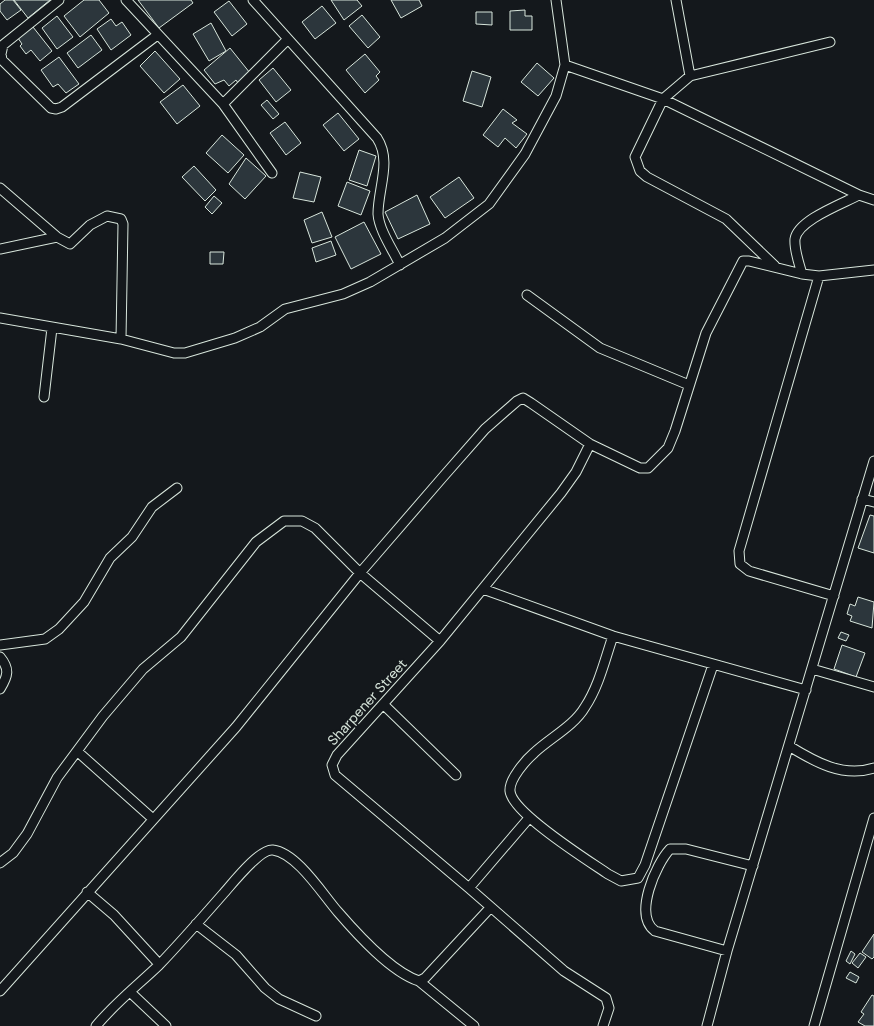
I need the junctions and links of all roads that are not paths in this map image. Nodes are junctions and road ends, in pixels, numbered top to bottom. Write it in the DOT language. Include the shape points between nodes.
graph roads {
  1 [pos="59,0"];
  2 [pos="126,0"];
  3 [pos="253,0"];
  4 [pos="556,0"];
  5 [pos="676,0"];
  6 [pos="156,36"];
  7 [pos="287,40"];
  8 [pos="830,42"];
  9 [pos="565,65"];
  10 [pos="690,76"];
  11 [pos="663,99"];
  12 [pos="223,104"];
  13 [pos="272,174"];
  14 [pos="0,188"];
  15 [pos="859,195"];
  16 [pos="874,200"];
  17 [pos="57,237"];
  18 [pos="0,249"];
  19 [pos="400,264"];
  20 [pos="775,266"];
  21 [pos="874,270"];
  22 [pos="802,274"];
  23 [pos="819,276"];
  24 [pos="527,295"];
  25 [pos="0,318"];
  26 [pos="52,328"];
  27 [pos="121,339"];
  28 [pos="689,385"];
  29 [pos="44,397"];
  30 [pos="590,444"];
  31 [pos="874,461"];
  32 [pos="177,488"];
  33 [pos="862,499"];
  34 [pos="874,502"];
  35 [pos="360,573"];
  36 [pos="483,589"];
  37 [pos="834,596"];
  38 [pos="613,636"];
  39 [pos="440,641"];
  40 [pos="0,645"];
  41 [pos="0,657"];
  42 [pos="713,665"];
  43 [pos="812,669"];
  44 [pos="874,687"];
  45 [pos="0,688"];
  46 [pos="806,690"];
  47 [pos="383,704"];
  48 [pos="789,746"];
  49 [pos="78,752"];
  50 [pos="874,768"];
  51 [pos="456,775"];
  52 [pos="529,818"];
  53 [pos="874,818"];
  54 [pos="153,819"];
  55 [pos="0,863"];
  56 [pos="753,866"];
  57 [pos="469,888"];
  58 [pos="88,892"];
  59 [pos="490,908"];
  60 [pos="196,924"];
  61 [pos="727,951"];
  62 [pos="159,964"];
  63 [pos="419,980"];
  64 [pos="0,991"];
  65 [pos="130,992"];
  66 [pos="316,1016"];
  67 [pos="96,1026"];
  68 [pos="166,1026"];
  69 [pos="474,1026"];
  70 [pos="603,1026"];
  71 [pos="707,1026"];
  72 [pos="814,1026"];
  1 -- 6 [label="street" via="3,45 1,54 2,60 51,108 62,107"];
  2 -- 6 [label="street"];
  3 -- 7 [label="street"];
  4 -- 9 [label="street"];
  5 -- 10 [label="street"];
  6 -- 12 [label="street"];
  7 -- 12 [label="street"];
  7 -- 19 [label="street" via="384,149 378,216"];
  8 -- 10 [label="street"];
  9 -- 11 [label="street"];
  9 -- 19 [label="street" via="556,96 542,126 489,204 445,238"];
  10 -- 11 [label="street"];
  11 -- 15 [label="street"];
  11 -- 20 [label="street" via="634,157 640,171 659,185 726,219"];
  12 -- 13 [label="street"];
  14 -- 17 [label="street"];
  15 -- 16 [label="street"];
  15 -- 22 [label="street" via="804,224 797,232 795,242"];
  17 -- 18 [label="street"];
  17 -- 27 [label="street" via="72,243 90,225 107,216 121,219"];
  19 -- 27 [label="street" via="343,294 285,310 260,327 195,352 174,353"];
  20 -- 22 [label="street"];
  20 -- 28 [label="street" via="749,261 739,266 706,333"];
  21 -- 23 [label="street"];
  22 -- 23 [label="street"];
  23 -- 37 [label="street" via="739,551 740,564 749,571"];
  24 -- 28 [label="street" via="600,348"];
  25 -- 26 [label="street"];
  26 -- 27 [label="street"];
  26 -- 29 [label="street"];
  28 -- 30 [label="street" via="668,448 648,468 640,468"];
  30 -- 35 [label="street" via="532,403 522,398 517,400 485,429"];
  30 -- 36 [label="street, Sharpener Street" via="561,493"];
  31 -- 33 [label="street"];
  32 -- 40 [label="street" via="152,507 132,537 110,558 84,602 59,630 45,639"];
  33 -- 34 [label="street"];
  33 -- 37 [label="street"];
  35 -- 39 [label="street"];
  35 -- 49 [label="street" via="315,528 302,521 278,524 256,542 181,637 143,669 103,716"];
  35 -- 54 [label="street" via="236,727"];
  36 -- 38 [label="street"];
  36 -- 39 [label="street, Sharpener Street"];
  37 -- 43 [label="street"];
  38 -- 42 [label="street"];
  38 -- 52 [label="street" via="585,708 530,756 513,780 510,791 514,802"];
  39 -- 47 [label="street, Sharpener Street"];
  41 -- 45 [label="street" via="8,676"];
  42 -- 46 [label="street"];
  42 -- 52 [label="street" via="638,878 621,881 608,874"];
  43 -- 44 [label="street"];
  43 -- 46 [label="street"];
  46 -- 48 [label="street"];
  47 -- 51 [label="street"];
  47 -- 57 [label="street, Sharpener Street" via="337,755 332,764 335,775"];
  48 -- 50 [label="street" via="815,762 838,770"];
  48 -- 56 [label="street"];
  49 -- 54 [label="street"];
  49 -- 55 [label="street" via="57,778 27,834"];
  52 -- 57 [label="street"];
  53 -- 72 [label="street"];
  54 -- 58 [label="street"];
  56 -- 61 [label="street"];
  56 -- 61 [label="street" via="686,849 670,849 658,866 647,896 650,927"];
  57 -- 59 [label="street, Sharpener Street"];
  58 -- 62 [label="street"];
  58 -- 64 [label="street"];
  59 -- 63 [label="street" via="425,978"];
  59 -- 70 [label="street, Sharpener Street" via="564,971 606,998 609,1008"];
  60 -- 62 [label="street"];
  60 -- 63 [label="street" via="263,852 275,850 291,859 306,874 378,954 411,978"];
  60 -- 66 [label="street" via="236,955 279,999"];
  61 -- 71 [label="street"];
  62 -- 65 [label="street"];
  63 -- 69 [label="street"];
  65 -- 67 [label="street"];
  65 -- 68 [label="street"];
}
